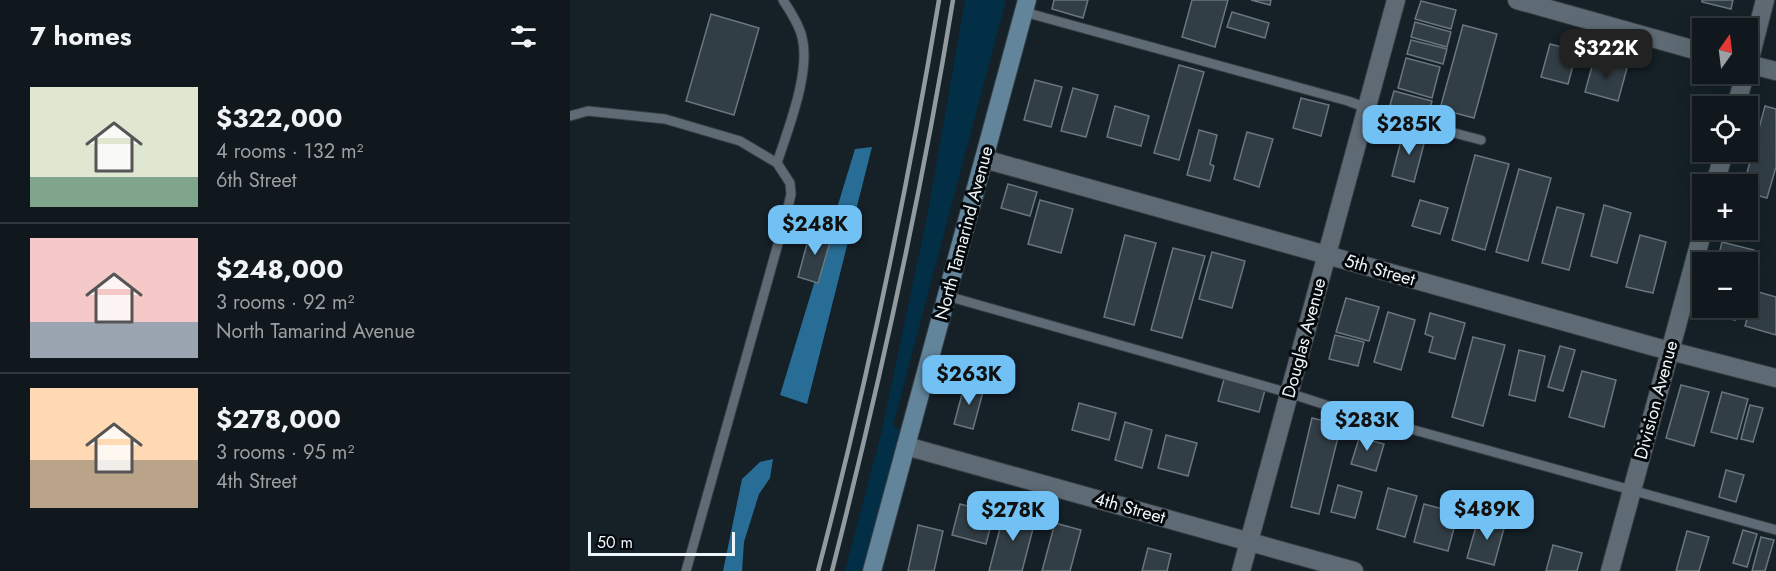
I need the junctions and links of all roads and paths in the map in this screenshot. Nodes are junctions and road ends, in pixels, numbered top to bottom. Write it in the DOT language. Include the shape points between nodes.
graph roads {
  1 [pos="783,0"];
  2 [pos="1396,0"];
  3 [pos="1517,0"];
  4 [pos="1765,0"];
  5 [pos="1025,6"];
  6 [pos="1758,27"];
  7 [pos="1692,49"];
  8 [pos="1758,67"];
  9 [pos="1776,71"];
  10 [pos="1367,108"];
  11 [pos="570,116"];
  12 [pos="1481,140"];
  13 [pos="984,159"];
  14 [pos="777,163"];
  15 [pos="1700,240"];
  16 [pos="1327,255"];
  17 [pos="947,296"];
  18 [pos="1670,351"];
  19 [pos="1776,378"];
  20 [pos="1289,393"];
  21 [pos="906,446"];
  22 [pos="1632,490"];
  23 [pos="1776,530"];
  24 [pos="1249,542"];
  25 [pos="686,571"];
  26 [pos="872,571"];
  27 [pos="1241,571"];
  28 [pos="1354,571"];
  29 [pos="1610,571"];
  1 -- 14 [label="lane" via="803,37 803,66"];
  2 -- 10 [label="street, Douglas Avenue"];
  3 -- 7 [label="street"];
  4 -- 6 [label="street"];
  5 -- 10 [label="lane"];
  5 -- 13 [label="street, North Tamarind Avenue"];
  8 -- 9 [label="street"];
  10 -- 12 [label="lane"];
  10 -- 16 [label="street, Douglas Avenue"];
  11 -- 14 [label="lane" via="588,111 665,119 740,141"];
  13 -- 16 [label="street, 5th Street"];
  13 -- 17 [label="street, North Tamarind Avenue"];
  14 -- 25 [label="lane" via="790,183 787,212"];
  15 -- 18 [label="street, Division Avenue"];
  16 -- 18 [label="street, 5th Street"];
  16 -- 20 [label="street, Douglas Avenue"];
  17 -- 20 [label="lane"];
  17 -- 21 [label="street, North Tamarind Avenue"];
  18 -- 19 [label="street, 5th Street"];
  18 -- 22 [label="street, Division Avenue"];
  20 -- 22 [label="lane"];
  20 -- 24 [label="street, Douglas Avenue"];
  21 -- 24 [label="street, 4th Street"];
  21 -- 26 [label="street, North Tamarind Avenue"];
  22 -- 23 [label="lane"];
  22 -- 29 [label="street, Division Avenue"];
  24 -- 27 [label="street, Douglas Avenue"];
  24 -- 28 [label="street, 4th Street"];
}
